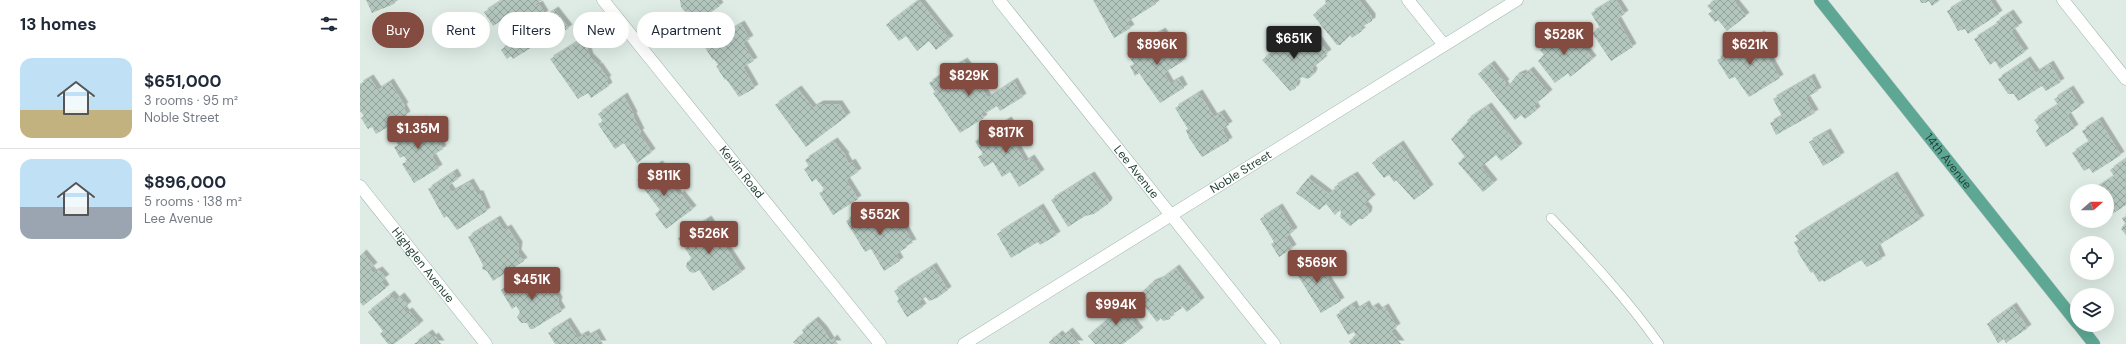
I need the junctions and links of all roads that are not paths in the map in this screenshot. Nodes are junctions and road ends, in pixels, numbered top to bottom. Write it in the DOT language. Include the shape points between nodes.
graph roads {
  1 [pos="603,0"];
  2 [pos="999,0"];
  3 [pos="1408,0"];
  4 [pos="1517,0"];
  5 [pos="1820,0"];
  6 [pos="2063,0"];
  7 [pos="1444,45"];
  8 [pos="2126,79"];
  9 [pos="360,186"];
  10 [pos="1171,215"];
  11 [pos="1551,218"];
  12 [pos="2070,314"];
  13 [pos="2084,332"];
  14 [pos="486,344"];
  15 [pos="880,344"];
  16 [pos="964,344"];
  17 [pos="1274,344"];
  18 [pos="1659,344"];
  19 [pos="2094,344"];
  1 -- 15 [label="street, Kevlin Road"];
  2 -- 10 [label="street, Lee Avenue"];
  3 -- 7 [label="street"];
  4 -- 7 [label="street, Noble Street"];
  5 -- 12 [label="main road, 14th Avenue"];
  6 -- 8 [label="street"];
  7 -- 10 [label="street, Noble Street"];
  9 -- 14 [label="street, Highglen Avenue"];
  10 -- 16 [label="street, Noble Street"];
  10 -- 17 [label="street, Lee Avenue"];
  11 -- 18 [label="lane"];
  13 -- 19 [label="main road, 14th Avenue"];
}
